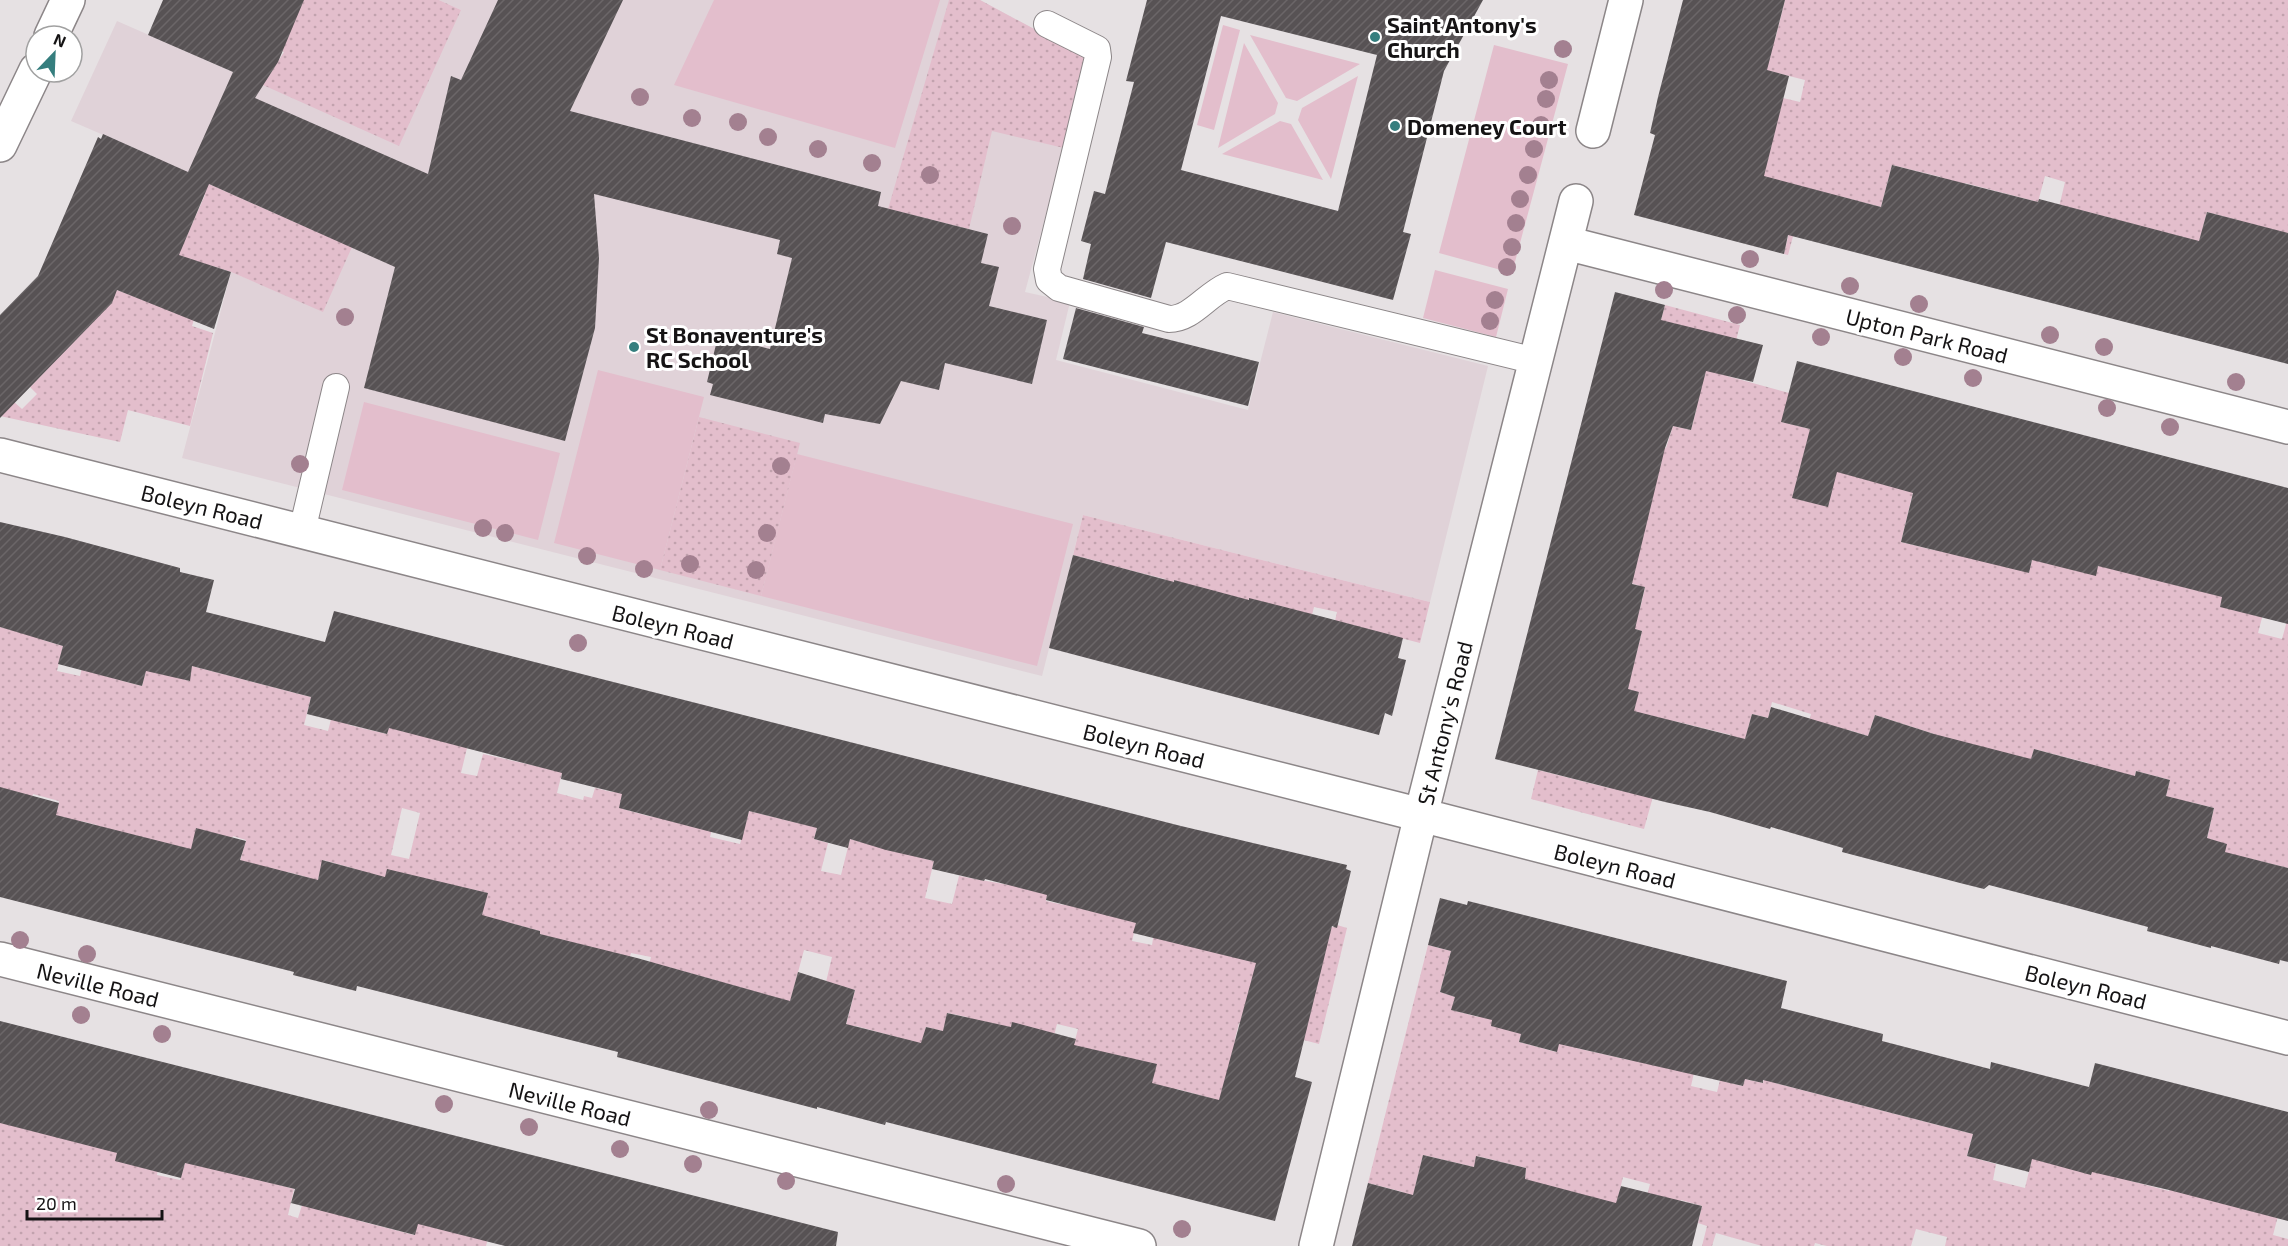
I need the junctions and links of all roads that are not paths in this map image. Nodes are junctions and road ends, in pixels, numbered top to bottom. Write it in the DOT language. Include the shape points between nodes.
graph roads {
  1 [pos="68,0"];
  2 [pos="1626,0"];
  3 [pos="57,24"];
  4 [pos="1047,24"];
  5 [pos="29,84"];
  6 [pos="1593,131"];
  7 [pos="0,145"];
  8 [pos="1576,201"];
  9 [pos="1566,243"];
  10 [pos="1536,361"];
  11 [pos="336,387"];
  12 [pos="2288,427"];
  13 [pos="0,455"];
  14 [pos="302,531"];
  15 [pos="1421,815"];
  16 [pos="0,958"];
  17 [pos="2288,1038"];
  18 [pos="1139,1246"];
  19 [pos="1316,1246"];
  1 -- 3 [label="street"];
  2 -- 6 [label="street"];
  4 -- 10 [label="lane" via="1097,50 1098,57 1047,269 1049,280 1059,288 1178,319 1227,286"];
  5 -- 7 [label="street"];
  8 -- 9 [label="street, St Antony's Road"];
  9 -- 10 [label="street, St Antony's Road"];
  9 -- 12 [label="street, Upton Park Road"];
  10 -- 15 [label="street, St Antony's Road"];
  11 -- 14 [label="lane"];
  13 -- 14 [label="street, Boleyn Road"];
  14 -- 15 [label="street, Boleyn Road"];
  15 -- 17 [label="street, Boleyn Road"];
  15 -- 19 [label="street, St Antony's Road"];
  16 -- 18 [label="street, Neville Road"];
}
